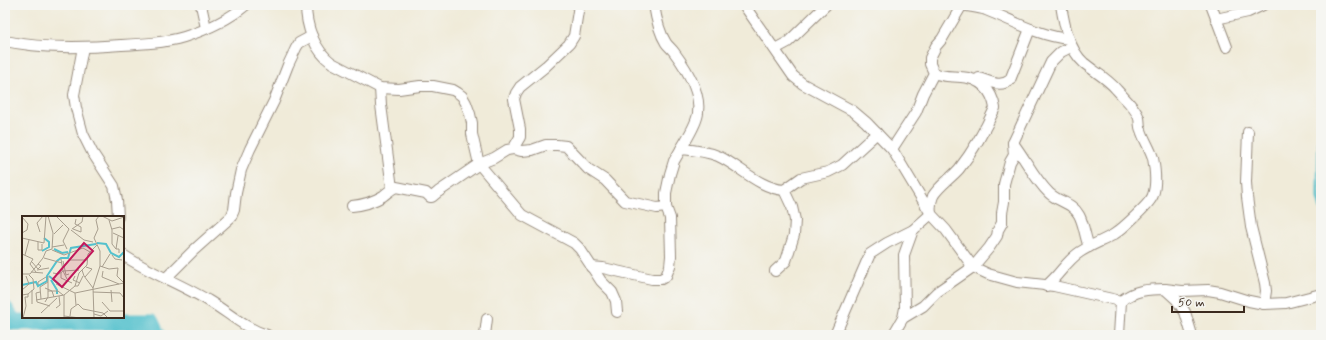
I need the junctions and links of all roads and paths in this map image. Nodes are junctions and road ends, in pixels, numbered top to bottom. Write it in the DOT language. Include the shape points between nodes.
graph roads {
  1 [pos="201,5"];
  2 [pos="246,5"];
  3 [pos="306,5"];
  4 [pos="579,5"];
  5 [pos="654,5"];
  6 [pos="744,5"];
  7 [pos="826,5"];
  8 [pos="962,5"];
  9 [pos="1061,5"];
  10 [pos="1211,5"];
  11 [pos="1263,5"];
  12 [pos="1216,19"];
  13 [pos="206,28"];
  14 [pos="1030,29"];
  15 [pos="312,36"];
  16 [pos="5,41"];
  17 [pos="1070,43"];
  18 [pos="83,47"];
  19 [pos="1227,48"];
  20 [pos="775,49"];
  21 [pos="934,73"];
  22 [pos="974,80"];
  23 [pos="380,88"];
  24 [pos="1248,132"];
  25 [pos="877,133"];
  26 [pos="1013,143"];
  27 [pos="513,149"];
  28 [pos="681,149"];
  29 [pos="892,149"];
  30 [pos="479,164"];
  31 [pos="392,188"];
  32 [pos="784,190"];
  33 [pos="352,206"];
  34 [pos="666,208"];
  35 [pos="931,214"];
  36 [pos="118,216"];
  37 [pos="913,230"];
  38 [pos="1089,247"];
  39 [pos="124,256"];
  40 [pos="591,267"];
  41 [pos="973,267"];
  42 [pos="775,271"];
  43 [pos="166,278"];
  44 [pos="1046,286"];
  45 [pos="1165,288"];
  46 [pos="1321,294"];
  47 [pos="1121,301"];
  48 [pos="1264,304"];
  49 [pos="617,312"];
  50 [pos="903,318"];
  51 [pos="487,319"];
  52 [pos="267,335"];
  53 [pos="485,335"];
  54 [pos="835,335"];
  55 [pos="893,335"];
  56 [pos="1119,335"];
  57 [pos="1192,335"];
  1 -- 13 [label="street"];
  2 -- 13 [label="street" via="229,18"];
  3 -- 15 [label="street"];
  4 -- 27 [label="street" via="574,36 569,44 516,93 514,99 520,137"];
  5 -- 28 [label="street" via="658,24 666,42 692,82 698,98 698,114"];
  6 -- 20 [label="street"];
  7 -- 20 [label="street" via="788,42"];
  8 -- 14 [label="street" via="985,10"];
  8 -- 21 [label="street" via="930,58"];
  9 -- 17 [label="street"];
  10 -- 12 [label="street"];
  11 -- 12 [label="street" via="1248,12"];
  12 -- 19 [label="street"];
  13 -- 18 [label="street" via="165,41"];
  14 -- 17 [label="street"];
  14 -- 22 [label="street" via="1010,80 1006,84 979,78"];
  15 -- 23 [label="street" via="325,58"];
  15 -- 43 [label="street" via="299,43 296,48 250,149 241,170 231,217"];
  16 -- 18 [label="street"];
  17 -- 26 [label="street" via="1051,62"];
  17 -- 38 [label="street" via="1083,62 1116,88 1136,111 1140,130 1152,154 1155,180 1153,196 1145,205 1115,234"];
  18 -- 36 [label="street" via="74,95 76,108 83,134 114,186"];
  20 -- 25 [label="street" via="793,76 853,111"];
  21 -- 22 [label="street"];
  21 -- 29 [label="street" via="916,112"];
  22 -- 35 [label="street" via="991,94 996,108 970,154 936,192 930,203"];
  23 -- 30 [label="street" via="399,90 433,86 453,90 462,96 470,114"];
  23 -- 31 [label="street"];
  24 -- 48 [label="street" via="1247,197 1251,227 1265,283"];
  25 -- 29 [label="street"];
  25 -- 32 [label="street" via="842,165 828,172 801,178"];
  26 -- 38 [label="street" via="1051,195 1067,203 1076,212 1083,225"];
  26 -- 41 [label="street" via="1014,155 1004,184 1002,223 998,236"];
  27 -- 30 [label="street"];
  27 -- 34 [label="street" via="521,151 546,145 566,146 588,169 605,180 626,201"];
  28 -- 32 [label="street" via="719,156 774,190"];
  28 -- 34 [label="street" via="670,174"];
  29 -- 35 [label="street"];
  30 -- 31 [label="street" via="432,197 401,187"];
  30 -- 40 [label="street" via="522,215 574,243"];
  31 -- 33 [label="street" via="376,200"];
  32 -- 42 [label="street" via="792,206 795,220 794,235 786,261"];
  34 -- 40 [label="street" via="670,218 671,256 666,276 661,279 644,278"];
  35 -- 37 [label="street"];
  35 -- 41 [label="street"];
  37 -- 50 [label="street" via="904,255"];
  37 -- 54 [label="street" via="870,254"];
  38 -- 44 [label="street" via="1069,261"];
  39 -- 43 [label="street" via="139,266"];
  40 -- 49 [label="street" via="612,292"];
  41 -- 44 [label="street" via="1017,282"];
  41 -- 50 [label="street" via="937,292 923,306"];
  43 -- 52 [label="street" via="209,301 243,325"];
  44 -- 47 [label="street"];
  45 -- 47 [label="street" via="1138,291"];
  45 -- 48 [label="street" via="1182,291 1208,290"];
  45 -- 57 [label="street" via="1185,312"];
  46 -- 48 [label="street" via="1286,303"];
  47 -- 56 [label="street"];
  50 -- 55 [label="street"];
  51 -- 53 [label="street"];
}
